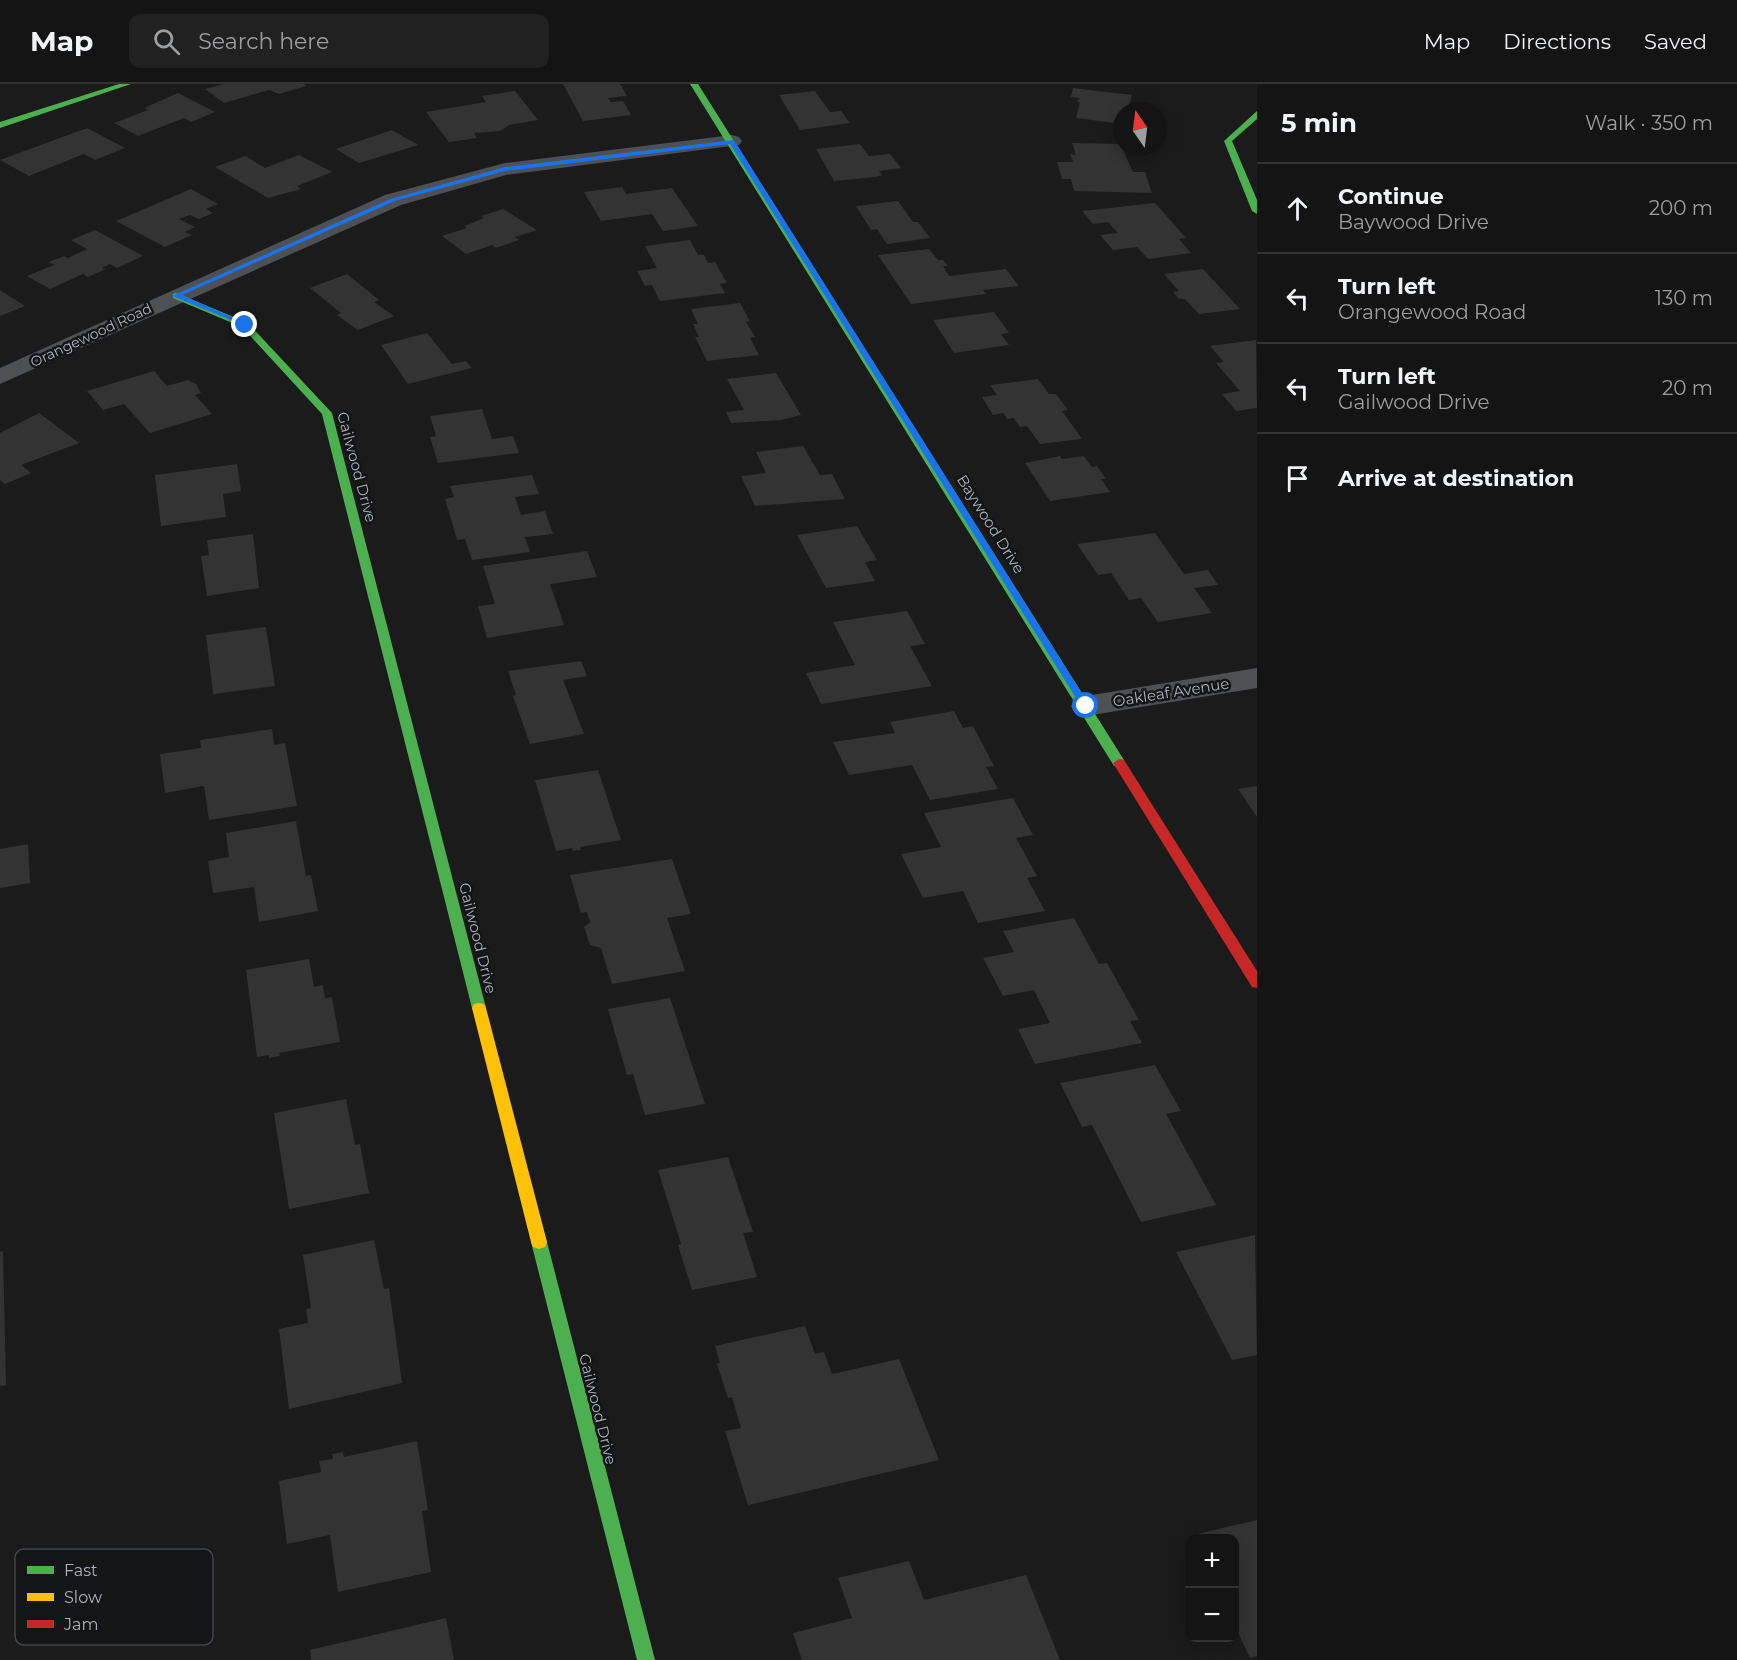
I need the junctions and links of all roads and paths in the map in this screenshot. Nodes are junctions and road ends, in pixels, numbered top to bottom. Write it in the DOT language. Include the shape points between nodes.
graph roads {
  1 [pos="127,84"];
  2 [pos="694,84"];
  3 [pos="1257,114"];
  4 [pos="0,125"];
  5 [pos="732,141"];
  6 [pos="1257,211"];
  7 [pos="176,296"];
  8 [pos="0,377"];
  9 [pos="1257,678"];
  10 [pos="1086,706"];
  11 [pos="1257,983"];
  12 [pos="646,1660"];
  1 -- 4 [label="street"];
  2 -- 5 [label="street, Baywood Drive"];
  3 -- 6 [label="street" via="1228,141"];
  5 -- 7 [label="street, Orangewood Road" via="505,169 404,197"];
  5 -- 10 [label="street, Baywood Drive"];
  7 -- 8 [label="street, Orangewood Road"];
  7 -- 12 [label="street, Gailwood Drive" via="245,325 327,413"];
  9 -- 10 [label="street, Oakleaf Avenue"];
  10 -- 11 [label="street, Baywood Drive"];
}
